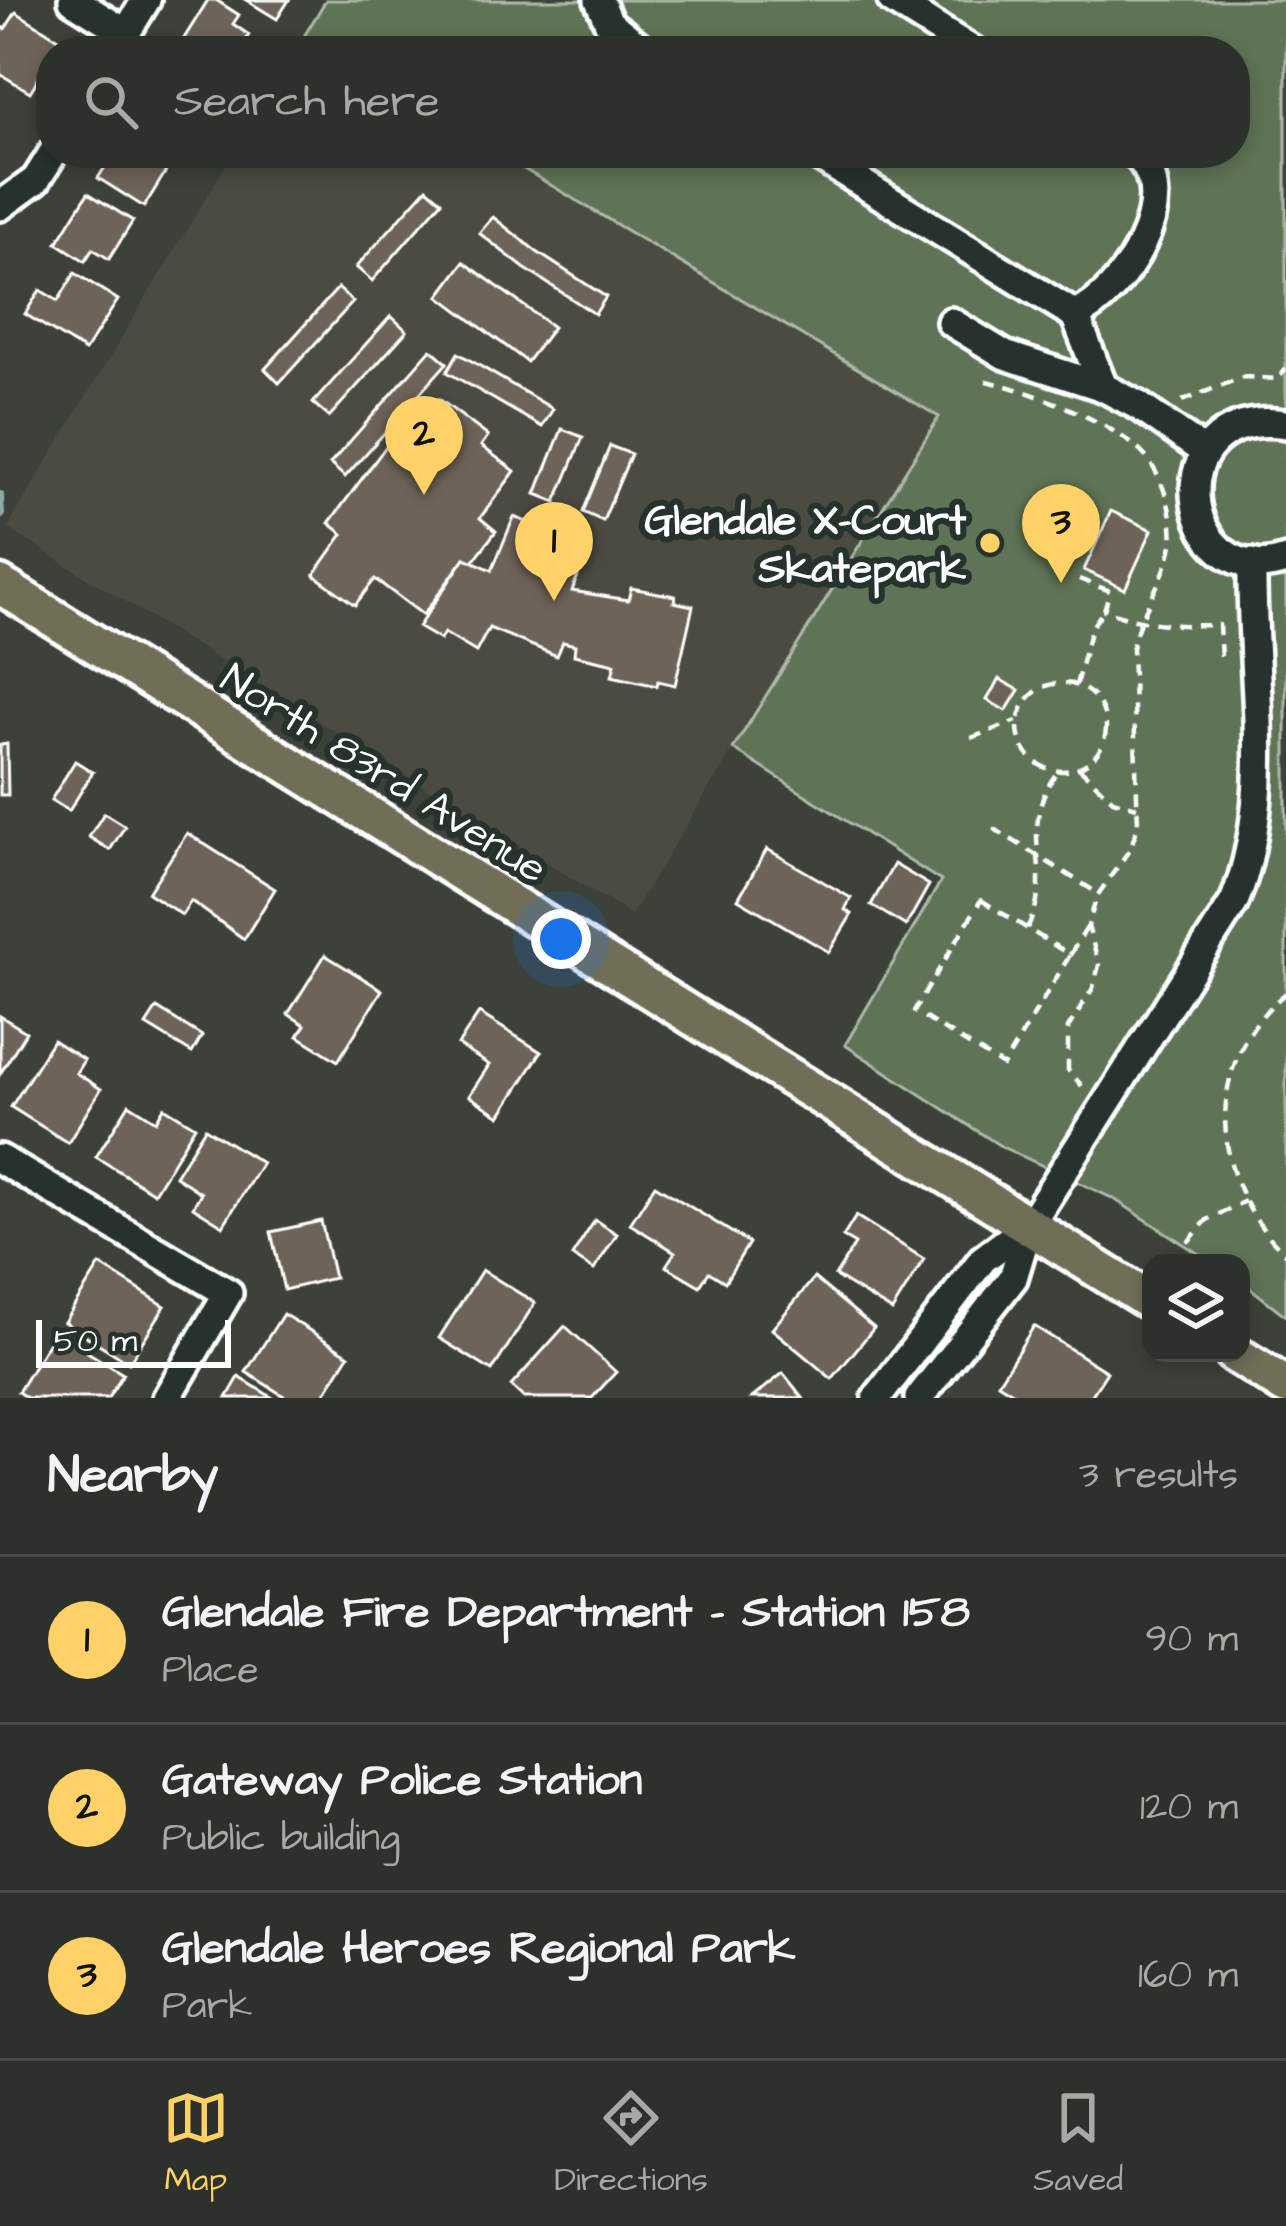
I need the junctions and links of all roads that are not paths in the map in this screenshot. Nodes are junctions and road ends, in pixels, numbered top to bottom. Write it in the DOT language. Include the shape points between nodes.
graph roads {
  1 [pos="73,0"];
  2 [pos="146,0"];
  3 [pos="598,0"];
  4 [pos="892,0"];
  5 [pos="113,36"];
  6 [pos="124,36"];
  7 [pos="626,36"];
  8 [pos="950,36"];
  9 [pos="44,168"];
  10 [pos="837,168"];
  11 [pos="1147,168"];
  12 [pos="0,206"];
  13 [pos="1075,315"];
  14 [pos="951,322"];
  15 [pos="1103,387"];
  16 [pos="1286,424"];
  17 [pos="1205,452"];
  18 [pos="1286,560"];
  19 [pos="1252,563"];
  20 [pos="0,585"];
  21 [pos="0,1160"];
  22 [pos="1028,1225"];
  23 [pos="1142,1296"];
  24 [pos="924,1336"];
  25 [pos="952,1355"];
  26 [pos="1247,1362"];
  27 [pos="1286,1386"];
  28 [pos="167,1398"];
  29 [pos="877,1398"];
  30 [pos="919,1398"];
  1 -- 5 [label="street"];
  2 -- 6 [label="street"];
  3 -- 7 [label="street"];
  4 -- 8 [label="street"];
  9 -- 12 [label="street"];
  10 -- 13 [label="street"];
  11 -- 13 [label="street" via="1156,202 1151,225 1112,288"];
  13 -- 15 [label="street"];
  14 -- 15 [label="street" via="1005,355"];
  15 -- 17 [label="street"];
  16 -- 17 [label="street" via="1241,424"];
  17 -- 19 [label="street" via="1195,474 1198,521 1229,555"];
  18 -- 19 [label="street"];
  19 -- 22 [label="street" via="1258,816 1249,866 1212,939"];
  20 -- 22 [label="main road, North 83rd Avenue"];
  21 -- 28 [label="street" via="228,1293"];
  22 -- 23 [label="main road, North 83rd Avenue"];
  22 -- 24 [label="street" via="982,1259"];
  22 -- 25 [label="street" via="1013,1278"];
  24 -- 25 [label="street"];
  24 -- 29 [label="street"];
  25 -- 30 [label="street"];
  26 -- 27 [label="main road"];
}
